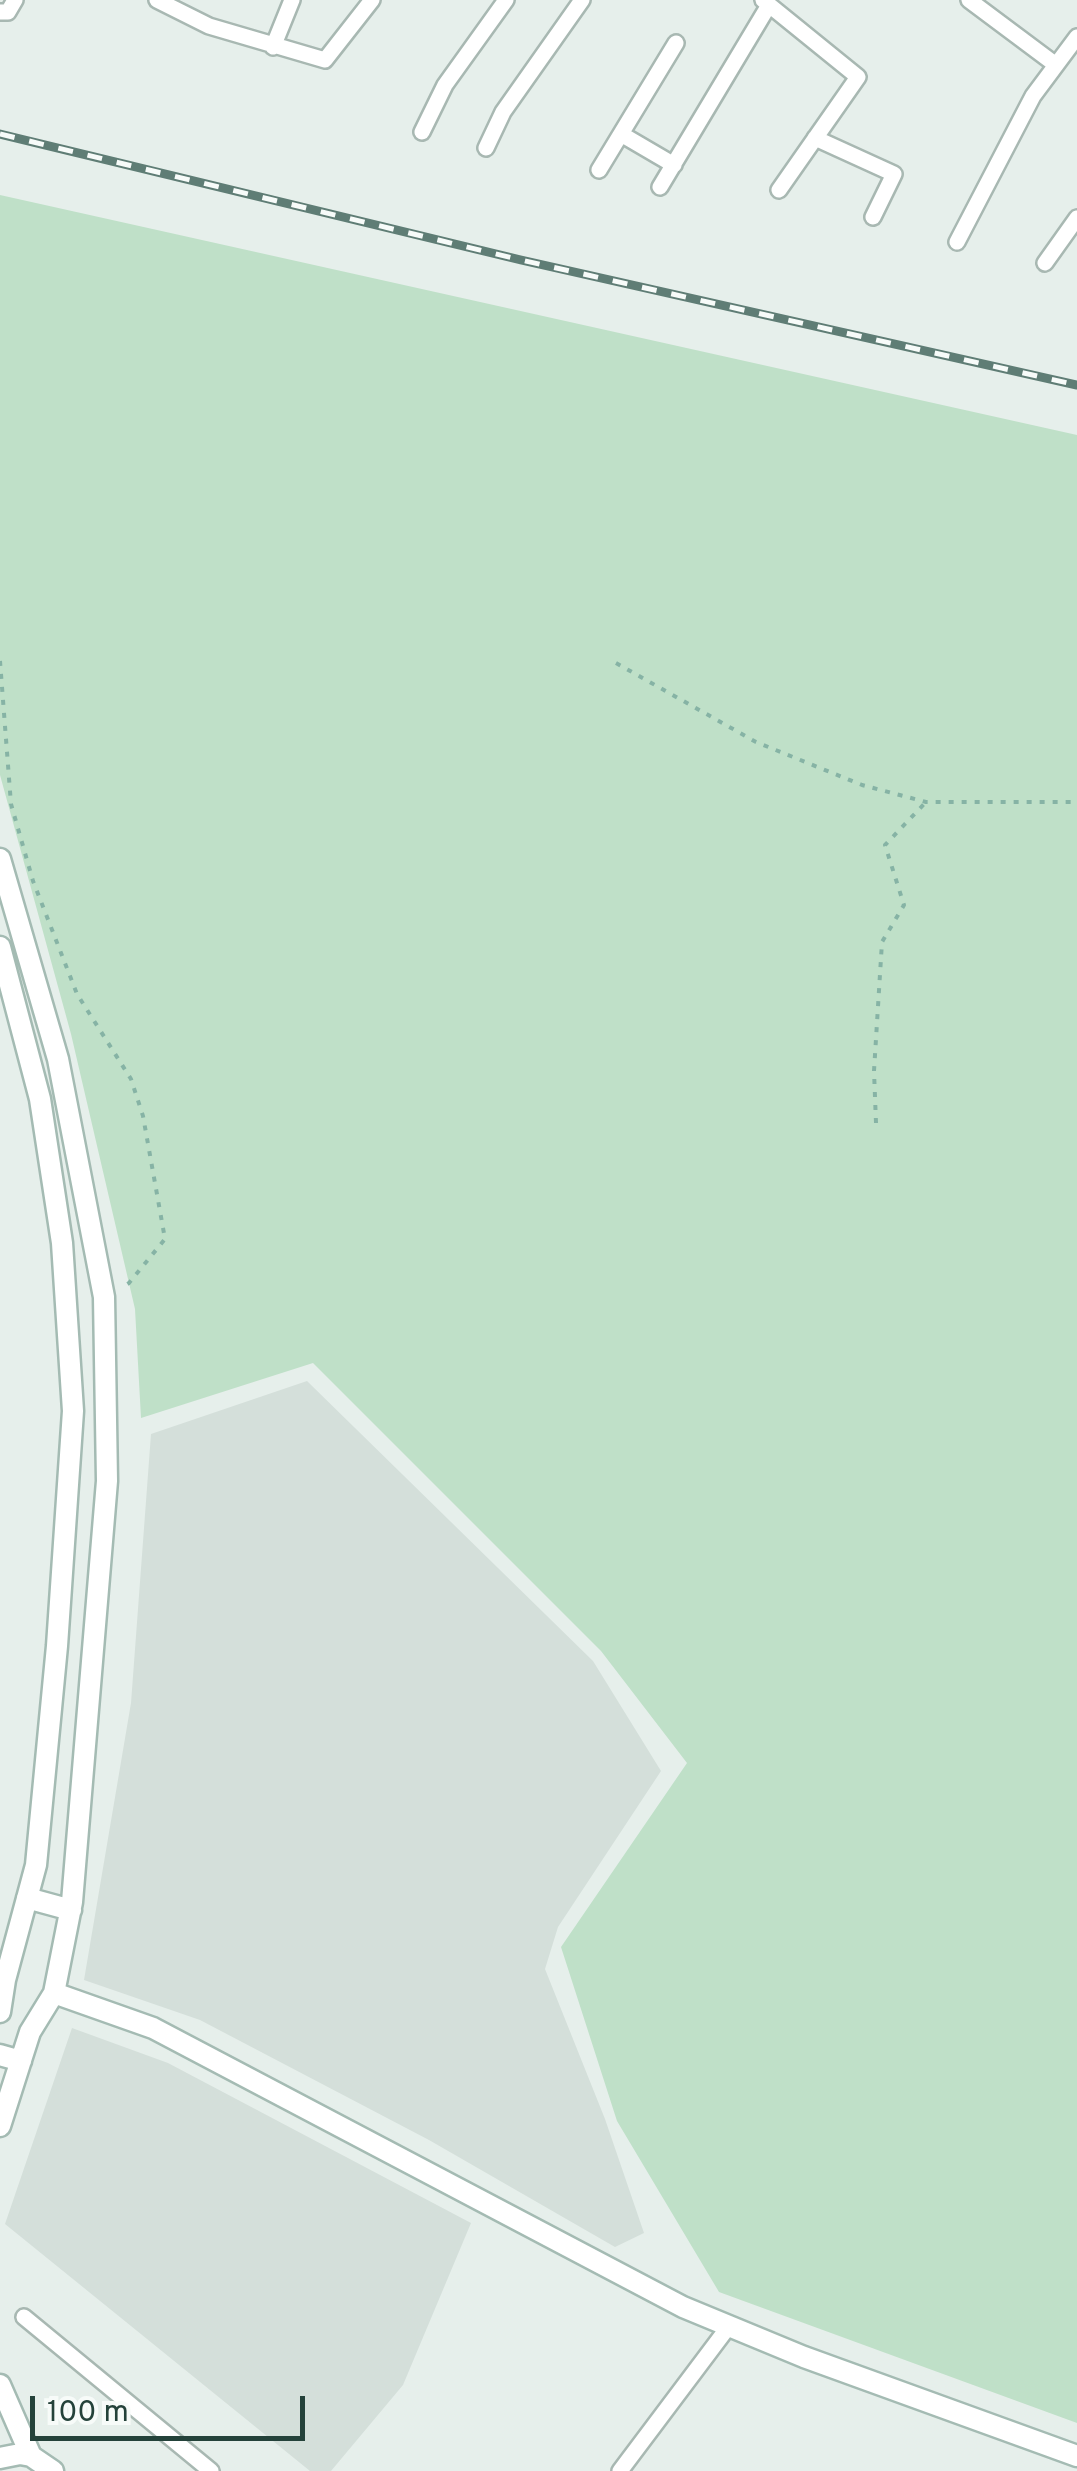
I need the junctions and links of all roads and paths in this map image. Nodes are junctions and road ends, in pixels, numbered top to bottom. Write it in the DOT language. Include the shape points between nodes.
graph roads {
  1 [pos="15,0"];
  2 [pos="157,0"];
  3 [pos="292,0"];
  4 [pos="372,0"];
  5 [pos="506,0"];
  6 [pos="582,0"];
  7 [pos="969,0"];
  8 [pos="766,2"];
  9 [pos="0,12"];
  10 [pos="1077,37"];
  11 [pos="676,44"];
  12 [pos="273,47"];
  13 [pos="1056,65"];
  14 [pos="422,132"];
  15 [pos="621,134"];
  16 [pos="815,138"];
  17 [pos="486,148"];
  18 [pos="674,165"];
  19 [pos="599,170"];
  20 [pos="660,187"];
  21 [pos="780,190"];
  22 [pos="874,216"];
  23 [pos="1077,218"];
  24 [pos="957,242"];
  25 [pos="1046,262"];
  26 [pos="0,661"];
  27 [pos="616,663"];
  28 [pos="926,802"];
  29 [pos="1077,802"];
  30 [pos="0,860"];
  31 [pos="0,947"];
  32 [pos="876,1123"];
  33 [pos="104,1297"];
  34 [pos="27,1898"];
  35 [pos="71,1910"];
  36 [pos="2,1980"];
  37 [pos="54,1993"];
  38 [pos="0,2012"];
  39 [pos="0,2055"];
  40 [pos="21,2061"];
  41 [pos="0,2126"];
  42 [pos="24,2317"];
  43 [pos="729,2326"];
  44 [pos="0,2385"];
  45 [pos="31,2456"];
  46 [pos="1077,2456"];
  47 [pos="0,2458"];
  48 [pos="626,2470"];
  49 [pos="53,2471"];
  50 [pos="211,2471"];
  1 -- 9 [label="street"];
  2 -- 12 [label="street"];
  3 -- 12 [label="street"];
  4 -- 12 [label="street" via="325,60"];
  5 -- 14 [label="street" via="445,85"];
  6 -- 17 [label="street" via="503,112"];
  7 -- 13 [label="street"];
  8 -- 16 [label="street" via="858,77"];
  8 -- 18 [label="street"];
  10 -- 13 [label="street"];
  11 -- 15 [label="street"];
  13 -- 24 [label="street" via="1032,96"];
  15 -- 18 [label="street"];
  15 -- 19 [label="street"];
  16 -- 21 [label="street"];
  16 -- 22 [label="street" via="894,174"];
  18 -- 20 [label="street"];
  23 -- 25 [label="street"];
  26 -- 33 [label="path" via="10,804 77,994 131,1079 160,1206 165,1239 129,1283"];
  27 -- 28 [label="path" via="756,742 862,785"];
  28 -- 29 [label="path"];
  28 -- 32 [label="path" via="885,845 904,905 882,942"];
  30 -- 33 [label="street" via="61,1076"];
  31 -- 34 [label="street" via="40,1098 62,1243 73,1411 53,1686"];
  33 -- 35 [label="street" via="107,1481"];
  34 -- 35 [label="street"];
  34 -- 36 [label="street"];
  35 -- 37 [label="street"];
  36 -- 38 [label="street"];
  37 -- 40 [label="street"];
  37 -- 43 [label="street" via="153,2028"];
  39 -- 40 [label="street"];
  40 -- 41 [label="street"];
  42 -- 50 [label="street"];
  43 -- 46 [label="street"];
  43 -- 48 [label="street"];
  44 -- 45 [label="street"];
  45 -- 47 [label="street"];
  45 -- 49 [label="street"];
}
